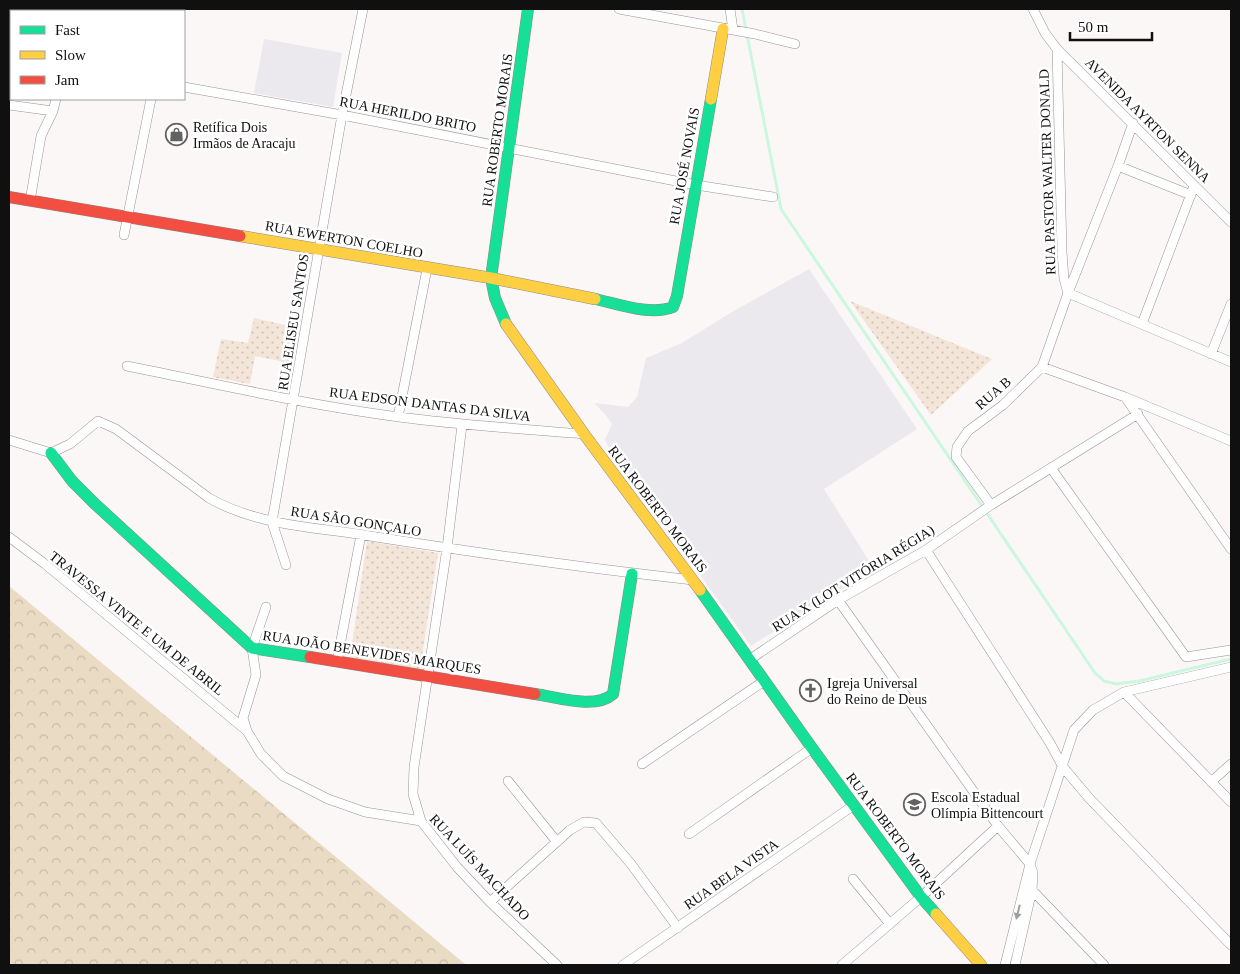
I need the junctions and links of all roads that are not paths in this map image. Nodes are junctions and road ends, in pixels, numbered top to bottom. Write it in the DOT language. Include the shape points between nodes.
graph roads {
  1 [pos="363,9"];
  2 [pos="528,9"];
  3 [pos="619,9"];
  4 [pos="730,9"];
  5 [pos="1033,9"];
  6 [pos="728,29"];
  7 [pos="795,44"];
  8 [pos="1057,49"];
  9 [pos="185,87"];
  10 [pos="56,100"];
  11 [pos="151,100"];
  12 [pos="9,104"];
  13 [pos="53,111"];
  14 [pos="342,115"];
  15 [pos="1133,123"];
  16 [pos="510,148"];
  17 [pos="1118,166"];
  18 [pos="696,185"];
  19 [pos="1193,191"];
  20 [pos="773,197"];
  21 [pos="9,198"];
  22 [pos="30,201"];
  23 [pos="127,218"];
  24 [pos="1231,222"];
  25 [pos="124,235"];
  26 [pos="319,249"];
  27 [pos="427,269"];
  28 [pos="492,278"];
  29 [pos="1068,293"];
  30 [pos="1231,304"];
  31 [pos="673,308"];
  32 [pos="1142,324"];
  33 [pos="1211,354"];
  34 [pos="1231,362"];
  35 [pos="127,366"];
  36 [pos="1042,367"];
  37 [pos="1125,397"];
  38 [pos="294,399"];
  39 [pos="1138,414"];
  40 [pos="398,417"];
  41 [pos="462,424"];
  42 [pos="584,434"];
  43 [pos="9,440"];
  44 [pos="1231,441"];
  45 [pos="51,452"];
  46 [pos="1051,468"];
  47 [pos="992,505"];
  48 [pos="272,522"];
  49 [pos="361,535"];
  50 [pos="9,537"];
  51 [pos="447,548"];
  52 [pos="1231,548"];
  53 [pos="926,550"];
  54 [pos="286,565"];
  55 [pos="632,574"];
  56 [pos="693,580"];
  57 [pos="838,600"];
  58 [pos="266,607"];
  59 [pos="252,648"];
  60 [pos="1231,650"];
  61 [pos="750,660"];
  62 [pos="337,661"];
  63 [pos="1231,667"];
  64 [pos="427,677"];
  65 [pos="764,681"];
  66 [pos="1124,692"];
  67 [pos="247,731"];
  68 [pos="812,748"];
  69 [pos="642,764"];
  70 [pos="1231,764"];
  71 [pos="1063,767"];
  72 [pos="508,781"];
  73 [pos="1211,782"];
  74 [pos="1231,802"];
  75 [pos="854,805"];
  76 [pos="421,821"];
  77 [pos="998,826"];
  78 [pos="689,834"];
  79 [pos="557,842"];
  80 [pos="1030,864"];
  81 [pos="853,879"];
  82 [pos="1032,890"];
  83 [pos="921,897"];
  84 [pos="490,902"];
  85 [pos="890,924"];
  86 [pos="678,928"];
  87 [pos="1231,945"];
  88 [pos="558,965"];
  89 [pos="623,965"];
  90 [pos="842,965"];
  91 [pos="981,965"];
  92 [pos="1005,965"];
  93 [pos="1015,965"];
  94 [pos="1104,965"];
  1 -- 14 [label="street, RUA ELISEU SANTOS"];
  2 -- 16 [label="street, RUA ROBERTO MORAIS"];
  3 -- 6 [label="street"];
  4 -- 6 [label="street"];
  5 -- 8 [label="street, AVENIDA AYRTON SENNA"];
  6 -- 7 [label="street"];
  6 -- 18 [label="street, RUA JOSÉ NOVAIS"];
  8 -- 15 [label="street, AVENIDA AYRTON SENNA"];
  8 -- 29 [label="street, RUA PASTOR WALTER DONALD" via="1062,252"];
  9 -- 14 [label="street, RUA HERILDO BRITO"];
  10 -- 13 [label="street"];
  11 -- 23 [label="street"];
  12 -- 13 [label="street"];
  13 -- 22 [label="street" via="41,136"];
  14 -- 16 [label="street, RUA HERILDO BRITO"];
  14 -- 26 [label="street, RUA ELISEU SANTOS"];
  15 -- 17 [label="street, RUA B"];
  15 -- 19 [label="street, AVENIDA AYRTON SENNA"];
  16 -- 18 [label="street, RUA HERILDO BRITO"];
  16 -- 28 [label="street, RUA ROBERTO MORAIS"];
  17 -- 19 [label="street"];
  17 -- 29 [label="street, RUA B"];
  18 -- 20 [label="street, RUA HERILDO BRITO"];
  18 -- 31 [label="street, RUA JOSÉ NOVAIS"];
  19 -- 24 [label="street, AVENIDA AYRTON SENNA"];
  19 -- 32 [label="street"];
  21 -- 22 [label="street, RUA EWERTON COELHO"];
  22 -- 23 [label="street, RUA EWERTON COELHO"];
  23 -- 25 [label="street"];
  23 -- 26 [label="street, RUA EWERTON COELHO"];
  26 -- 27 [label="street, RUA EWERTON COELHO"];
  26 -- 38 [label="street, RUA ELISEU SANTOS"];
  27 -- 28 [label="street, RUA EWERTON COELHO"];
  27 -- 40 [label="street"];
  28 -- 31 [label="street, RUA EWERTON COELHO" via="648,310 663,312"];
  28 -- 42 [label="street, RUA ROBERTO MORAIS" via="497,304 507,325"];
  29 -- 32 [label="street"];
  29 -- 36 [label="street, RUA B"];
  30 -- 33 [label="street"];
  32 -- 33 [label="street"];
  33 -- 34 [label="street"];
  35 -- 38 [label="street, RUA EDSON DANTAS DA SILVA"];
  36 -- 37 [label="street"];
  36 -- 47 [label="street, RUA B" via="1003,405 968,431 957,447 956,457"];
  37 -- 39 [label="street"];
  37 -- 44 [label="street"];
  38 -- 40 [label="street, RUA EDSON DANTAS DA SILVA"];
  38 -- 48 [label="street, RUA ELISEU SANTOS"];
  39 -- 46 [label="street, RUA X (LOT VITÓRIA RÉGIA)"];
  39 -- 52 [label="street"];
  40 -- 41 [label="street, RUA EDSON DANTAS DA SILVA"];
  41 -- 42 [label="street, RUA EDSON DANTAS DA SILVA"];
  41 -- 51 [label="street"];
  42 -- 56 [label="street, RUA ROBERTO MORAIS"];
  43 -- 45 [label="street"];
  45 -- 48 [label="street, RUA SÃO GONÇALO" via="70,444 98,421 116,429 221,505"];
  45 -- 59 [label="street, RUA JOÃO BENEVIDES MARQUES" via="72,481"];
  46 -- 47 [label="street, RUA X (LOT VITÓRIA RÉGIA)"];
  46 -- 60 [label="street" via="1186,657"];
  47 -- 53 [label="street, RUA X (LOT VITÓRIA RÉGIA)"];
  48 -- 49 [label="street, RUA SÃO GONÇALO"];
  48 -- 54 [label="street"];
  49 -- 51 [label="street, RUA SÃO GONÇALO"];
  49 -- 62 [label="street"];
  50 -- 67 [label="street, TRAVESSA VINTE E UM DE ABRIL"];
  51 -- 55 [label="street, RUA SÃO GONÇALO"];
  51 -- 64 [label="street"];
  53 -- 57 [label="street, RUA X (LOT VITÓRIA RÉGIA)"];
  53 -- 71 [label="street"];
  55 -- 56 [label="street, RUA SÃO GONÇALO"];
  55 -- 64 [label="street, RUA JOÃO BENEVIDES MARQUES" via="613,694 607,701"];
  56 -- 61 [label="street, RUA ROBERTO MORAIS"];
  57 -- 61 [label="street, RUA X (LOT VITÓRIA RÉGIA)"];
  57 -- 77 [label="street"];
  58 -- 59 [label="street"];
  59 -- 62 [label="street, RUA JOÃO BENEVIDES MARQUES"];
  59 -- 67 [label="street" via="256,675 243,718"];
  61 -- 65 [label="street, RUA ROBERTO MORAIS"];
  62 -- 64 [label="street, RUA JOÃO BENEVIDES MARQUES"];
  63 -- 66 [label="street"];
  64 -- 76 [label="street" via="413,782"];
  65 -- 68 [label="street, RUA ROBERTO MORAIS"];
  65 -- 69 [label="street"];
  66 -- 71 [label="street" via="1082,720 1074,730"];
  66 -- 73 [label="street"];
  67 -- 76 [label="street, RUA LUÍS MACHADO" via="269,764 302,787 366,812"];
  68 -- 75 [label="street, RUA ROBERTO MORAIS"];
  68 -- 78 [label="street"];
  70 -- 73 [label="street"];
  71 -- 80 [label="street"];
  71 -- 87 [label="street" via="1119,830"];
  72 -- 79 [label="street"];
  73 -- 74 [label="street"];
  75 -- 83 [label="street, RUA ROBERTO MORAIS"];
  75 -- 86 [label="street, RUA BELA VISTA"];
  76 -- 84 [label="street, RUA LUÍS MACHADO"];
  77 -- 80 [label="street"];
  77 -- 83 [label="street"];
  79 -- 84 [label="street"];
  79 -- 86 [label="street" via="575,826 596,822"];
  80 -- 82 [label="street"];
  80 -- 92 [label="street, one-way"];
  81 -- 85 [label="street"];
  82 -- 93 [label="street"];
  82 -- 94 [label="street"];
  83 -- 85 [label="street"];
  83 -- 91 [label="street, RUA ROBERTO MORAIS"];
  84 -- 88 [label="street, RUA LUÍS MACHADO"];
  85 -- 90 [label="street"];
  86 -- 89 [label="street, RUA BELA VISTA"];
}
